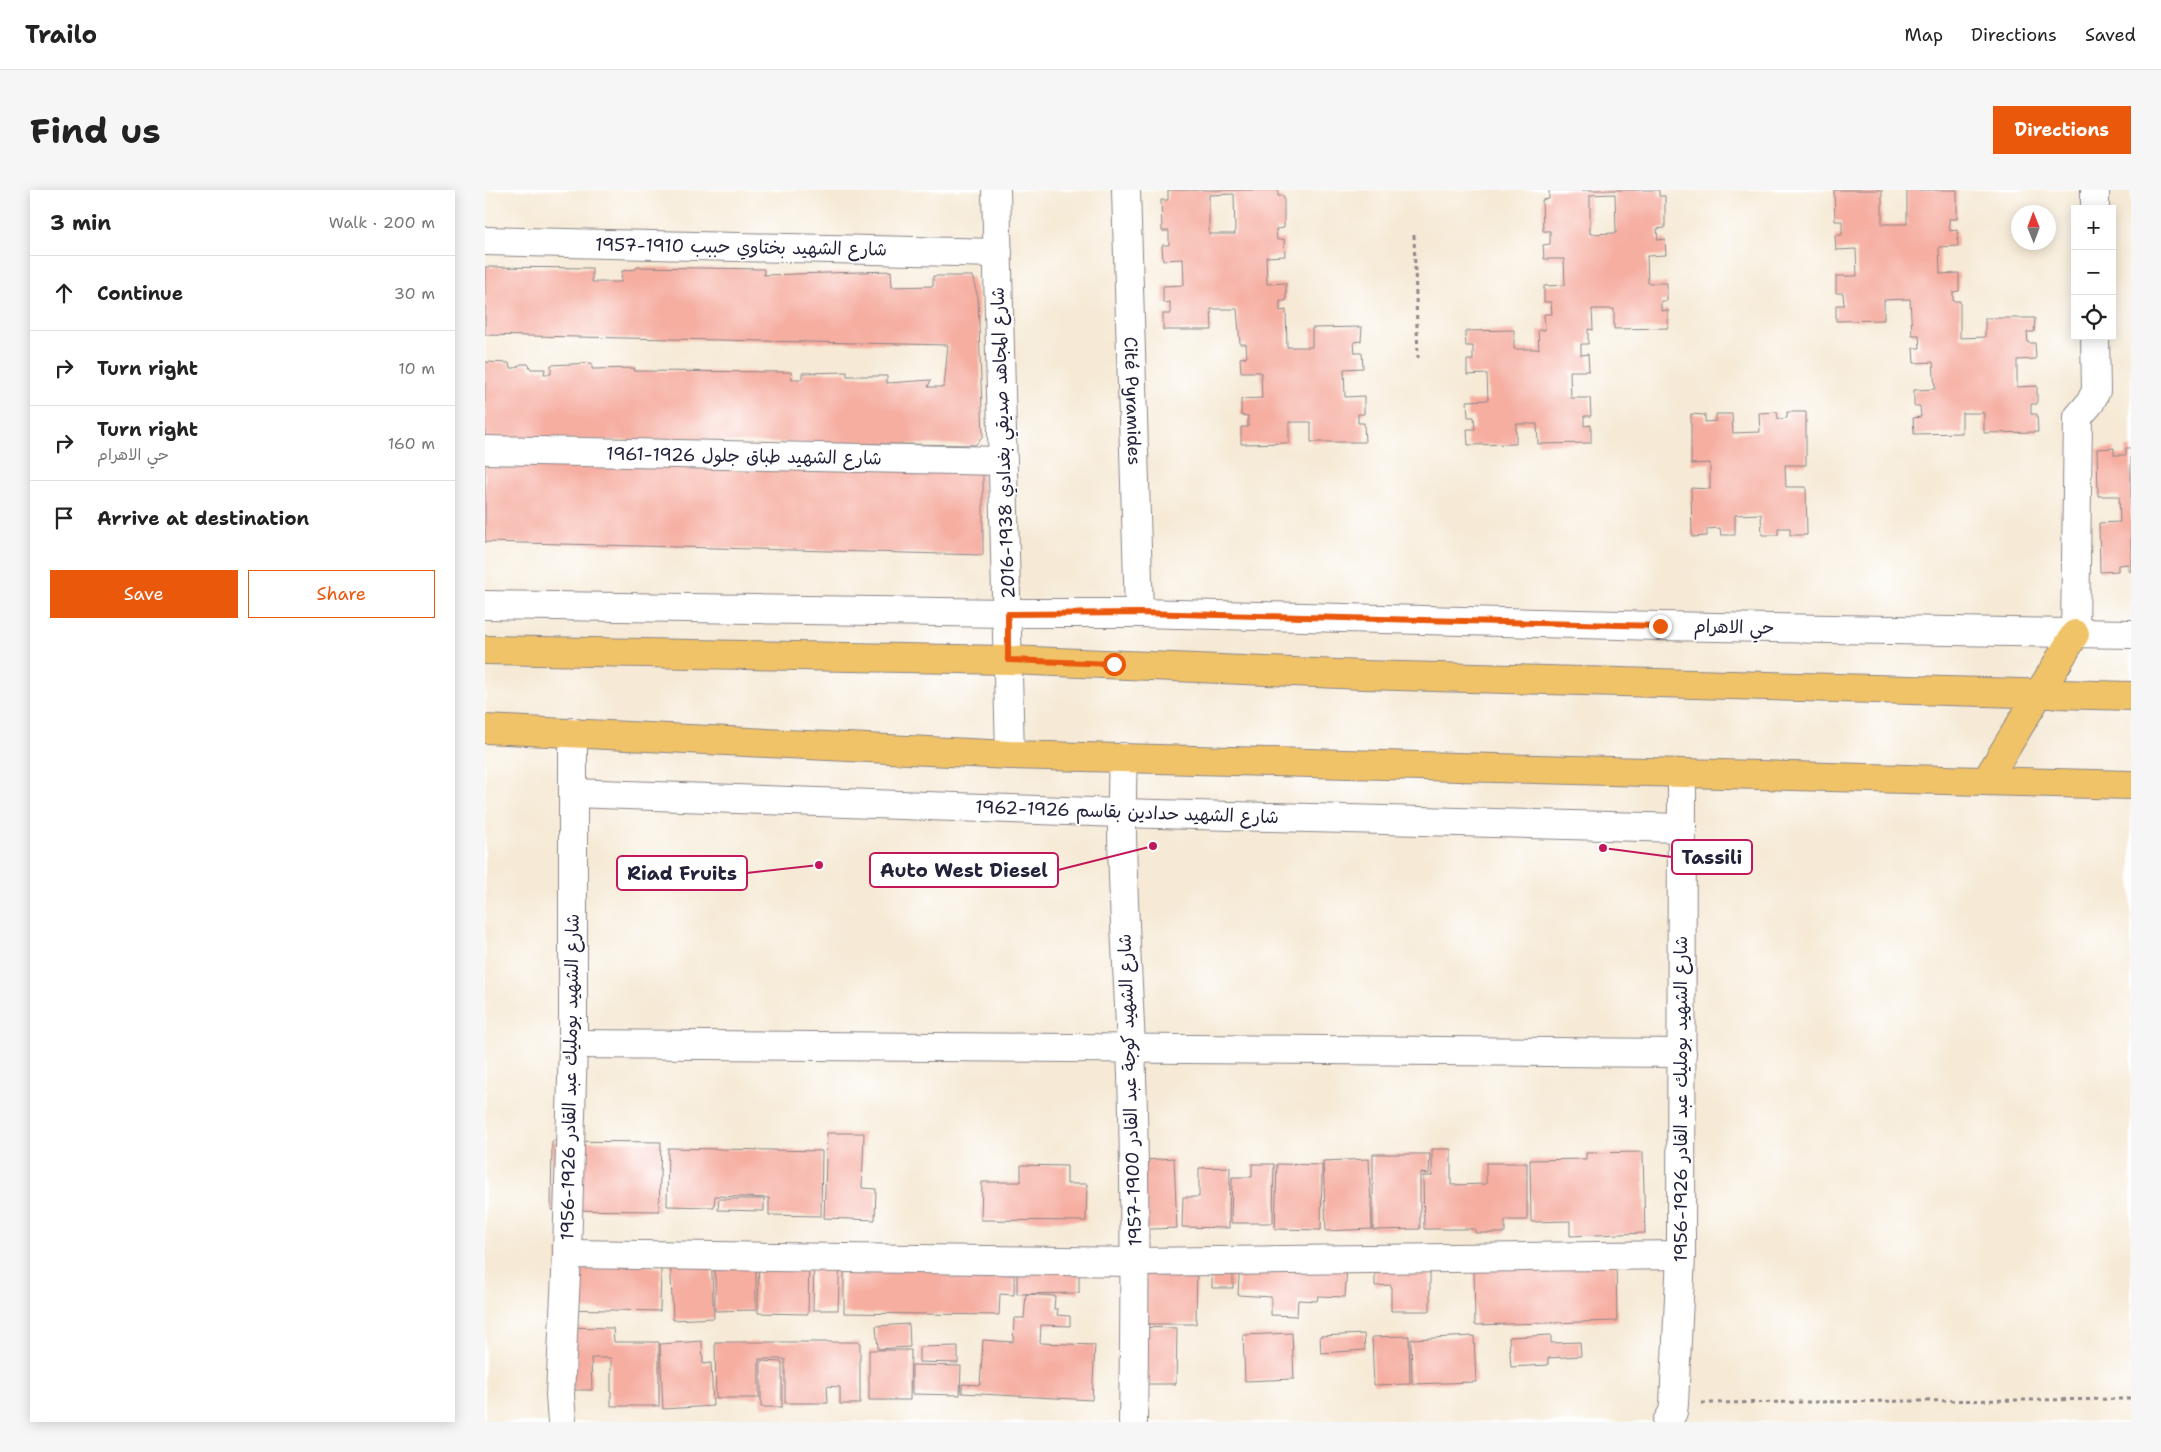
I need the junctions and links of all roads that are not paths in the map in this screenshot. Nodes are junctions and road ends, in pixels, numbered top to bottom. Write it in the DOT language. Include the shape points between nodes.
graph roads {
  1 [pos="996,190"];
  2 [pos="1127,190"];
  3 [pos="2095,190"];
  4 [pos="2095,205"];
  5 [pos="485,241"];
  6 [pos="997,253"];
  7 [pos="2095,340"];
  8 [pos="485,450"];
  9 [pos="1003,461"];
  10 [pos="485,605"];
  11 [pos="1139,613"];
  12 [pos="1008,614"];
  13 [pos="2075,634"];
  14 [pos="2131,634"];
  15 [pos="485,650"];
  16 [pos="1008,660"];
  17 [pos="2039,693"];
  18 [pos="2131,696"];
  19 [pos="485,729"];
  20 [pos="573,732"];
  21 [pos="1010,755"];
  22 [pos="1123,757"];
  23 [pos="1682,774"];
  24 [pos="1986,781"];
  25 [pos="2131,785"];
  26 [pos="573,793"];
  27 [pos="1121,813"];
  28 [pos="1682,828"];
  29 [pos="573,1044"];
  30 [pos="1131,1050"];
  31 [pos="1682,1053"];
  32 [pos="567,1254"];
  33 [pos="1681,1255"];
  34 [pos="1135,1262"];
  35 [pos="1671,1413"];
  36 [pos="562,1422"];
  37 [pos="1133,1422"];
  1 -- 6 [label="street, شارع المجاهد صديقي بغدادي 1938-2016"];
  2 -- 11 [label="street, Cité Pyramides"];
  3 -- 4 [label="street"];
  5 -- 6 [label="street, شارع الشهيد بختاوي حببب 1910-1957"];
  6 -- 9 [label="street, شارع المجاهد صديقي بغدادي 1938-2016"];
  7 -- 13 [label="street" via="2096,392 2078,417"];
  8 -- 9 [label="street, شارع الشهيد طباق جلول 1926-1961"];
  9 -- 12 [label="street, شارع المجاهد صديقي بغدادي 1938-2016"];
  10 -- 12 [label="street, حي الاهرام"];
  11 -- 12 [label="street, حي الاهرام"];
  11 -- 13 [label="street, حي الاهرام"];
  12 -- 16 [label="street, شارع المجاهد صديقي بغدادي 1938-2016"];
  13 -- 14 [label="street, حي الاهرام"];
  13 -- 17 [label="main road"];
  15 -- 16 [label="main road"];
  16 -- 17 [label="main road" via="1373,675"];
  16 -- 21 [label="street, شارع المجاهد صديقي بغدادي 1938-2016"];
  17 -- 18 [label="main road"];
  17 -- 24 [label="main road"];
  19 -- 20 [label="main road"];
  20 -- 21 [label="main road"];
  20 -- 26 [label="street, شارع الشهيد بومليك عبد القادر 1926-1956"];
  21 -- 22 [label="main road"];
  22 -- 23 [label="main road"];
  22 -- 27 [label="street, شارع الشهيد كوجة عبد القادر 1900-1957"];
  23 -- 24 [label="main road"];
  23 -- 28 [label="street, شارع الشهيد بومليك عبد القادر 1926-1956"];
  24 -- 25 [label="main road"];
  26 -- 27 [label="street, شارع الشهيد حدادين بقاسم 1926-1962"];
  26 -- 29 [label="street, شارع الشهيد بومليك عبد القادر 1926-1956"];
  27 -- 28 [label="street, شارع الشهيد حدادين بقاسم 1926-1962"];
  27 -- 30 [label="street, شارع الشهيد كوجة عبد القادر 1900-1957"];
  28 -- 31 [label="street, شارع الشهيد بومليك عبد القادر 1926-1956"];
  29 -- 30 [label="street"];
  29 -- 32 [label="street, شارع الشهيد بومليك عبد القادر 1926-1956"];
  30 -- 31 [label="street"];
  30 -- 34 [label="street, شارع الشهيد كوجة عبد القادر 1900-1957"];
  31 -- 33 [label="street, شارع الشهيد بومليك عبد القادر 1926-1956"];
  32 -- 34 [label="street"];
  32 -- 36 [label="street, شارع الشهيد بومليك عبد القادر 1926-1956" via="560,1395"];
  33 -- 34 [label="street"];
  33 -- 35 [label="street, شارع الشهيد بومليك عبد القادر 1926-1956"];
  34 -- 37 [label="street, شارع الشهيد كوجة عبد القادر 1900-1957"];
}
